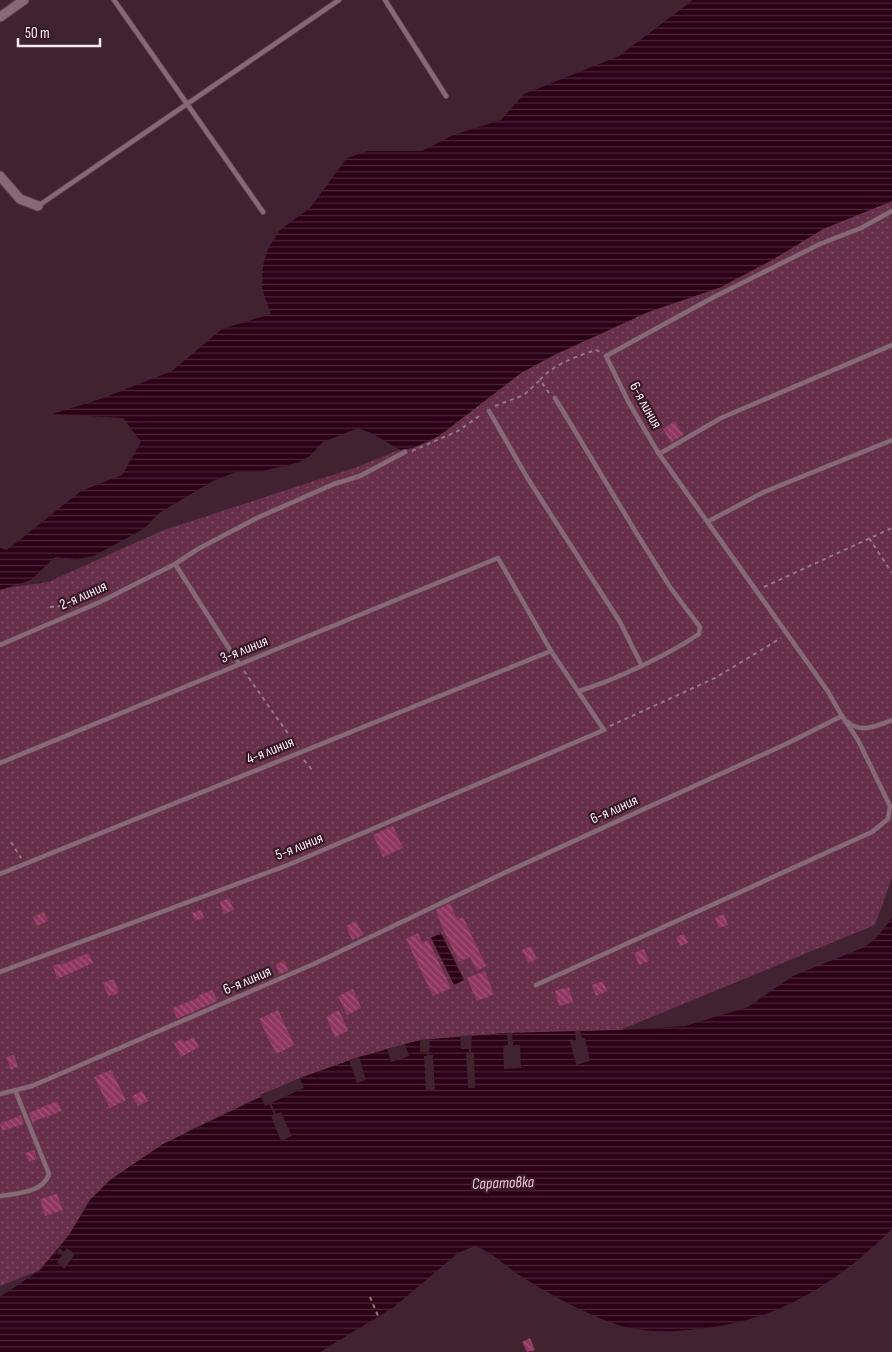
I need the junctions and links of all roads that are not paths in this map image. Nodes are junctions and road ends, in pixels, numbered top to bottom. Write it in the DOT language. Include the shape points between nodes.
graph roads {
  1 [pos="24,0"];
  2 [pos="114,0"];
  3 [pos="339,0"];
  4 [pos="385,0"];
  5 [pos="0,17"];
  6 [pos="446,96"];
  7 [pos="187,104"];
  8 [pos="0,176"];
  9 [pos="38,206"];
  10 [pos="892,211"];
  11 [pos="263,212"];
  12 [pos="892,345"];
  13 [pos="555,398"];
  14 [pos="489,410"];
  15 [pos="892,440"];
  16 [pos="405,452"];
  17 [pos="660,454"];
  18 [pos="709,521"];
  19 [pos="175,564"];
  20 [pos="0,645"];
  21 [pos="551,650"];
  22 [pos="239,664"];
  23 [pos="642,664"];
  24 [pos="579,691"];
  25 [pos="842,716"];
  26 [pos="892,720"];
  27 [pos="0,763"];
  28 [pos="0,874"];
  29 [pos="0,972"];
  30 [pos="536,985"];
  31 [pos="16,1090"];
  32 [pos="0,1094"];
  33 [pos="0,1196"];
  1 -- 5 [label="street"];
  2 -- 7 [label="lane"];
  3 -- 7 [label="lane"];
  4 -- 6 [label="lane"];
  7 -- 9 [label="lane"];
  7 -- 11 [label="lane"];
  8 -- 9 [label="street" via="20,199"];
  10 -- 17 [label="lane, 6-я линия" via="712,298 606,356 629,403"];
  12 -- 17 [label="lane" via="721,418"];
  13 -- 23 [label="lane" via="670,588 700,627 699,634"];
  14 -- 23 [label="lane" via="528,479 620,622"];
  15 -- 18 [label="lane" via="764,492"];
  16 -- 19 [label="lane, 2-я линия" via="360,476 257,518"];
  17 -- 18 [label="lane, 6-я линия"];
  18 -- 25 [label="lane, 6-я линия"];
  19 -- 20 [label="lane, 2-я линия" via="100,602"];
  19 -- 22 [label="lane"];
  21 -- 22 [label="lane, 3-я линия" via="498,558"];
  21 -- 24 [label="lane"];
  21 -- 28 [label="lane, 4-я линия"];
  22 -- 27 [label="lane, 3-я линия"];
  23 -- 24 [label="lane" via="595,687"];
  24 -- 29 [label="lane, 5-я линия" via="604,730 288,865"];
  25 -- 26 [label="lane" via="851,725 861,728"];
  25 -- 30 [label="lane" via="858,740 890,806 888,819 872,832"];
  25 -- 31 [label="lane, 6-я линия" via="316,964 32,1086"];
  31 -- 32 [label="lane, 6-я линия"];
  31 -- 33 [label="lane" via="49,1174 46,1182 36,1188"];
}
